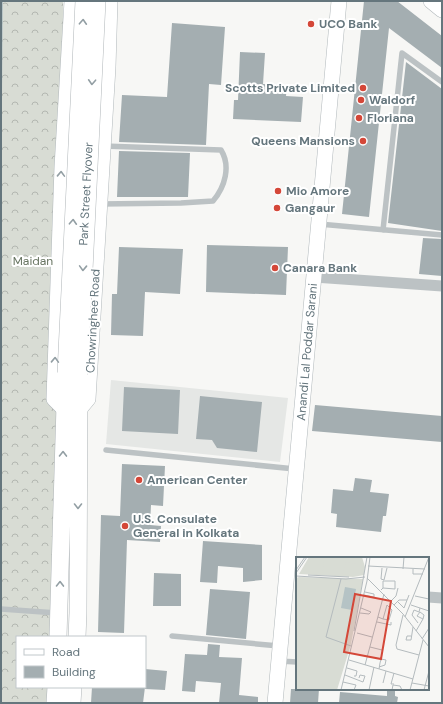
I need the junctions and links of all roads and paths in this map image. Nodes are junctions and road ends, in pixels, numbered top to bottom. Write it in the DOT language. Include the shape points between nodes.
graph roads {
  1 [pos="72,1"];
  2 [pos="84,1"];
  3 [pos="97,1"];
  4 [pos="110,1"];
  5 [pos="339,1"];
  6 [pos="431,1"];
  7 [pos="442,9"];
  8 [pos="68,62"];
  9 [pos="108,67"];
  10 [pos="442,82"];
  11 [pos="108,147"];
  12 [pos="105,204"];
  13 [pos="318,224"];
  14 [pos="383,230"];
  15 [pos="442,235"];
  16 [pos="314,277"];
  17 [pos="442,286"];
  18 [pos="72,373"];
  19 [pos="71,410"];
  20 [pos="106,450"];
  21 [pos="296,470"];
  22 [pos="291,584"];
  23 [pos="429,597"];
  24 [pos="442,598"];
  25 [pos="1,609"];
  26 [pos="60,614"];
  27 [pos="58,636"];
  28 [pos="77,636"];
  29 [pos="172,636"];
  30 [pos="279,646"];
  31 [pos="278,661"];
  32 [pos="296,662"];
  33 [pos="56,688"];
  34 [pos="73,688"];
  35 [pos="55,703"];
  36 [pos="72,703"];
  37 [pos="275,703"];
  1 -- 8 [label="main road"];
  18 -- 2 [label="main road, Park Street Flyover, one-way, bridge"];
  3 -- 18 [label="main road, Park Street Flyover, one-way, bridge"];
  4 -- 9 [label="main road, Chowringhee Road"];
  5 -- 13 [label="main road, Anandi Lal Poddar Sarani"];
  6 -- 7 [label="main road"];
  8 -- 9 [label="main road" via="78,54 90,52 101,57"];
  19 -- 8 [label="main road, one-way" via="54,399"];
  9 -- 11 [label="main road, Chowringhee Road"];
  10 -- 14 [label="lane" via="402,53"];
  11 -- 12 [label="main road, Chowringhee Road"];
  11 -- 12 [label="lane" via="221,150 226,158 227,171 219,194 213,201"];
  12 -- 19 [label="main road, Chowringhee Road" via="88,399"];
  13 -- 14 [label="lane"];
  13 -- 16 [label="main road, Anandi Lal Poddar Sarani"];
  14 -- 15 [label="lane"];
  16 -- 17 [label="street"];
  16 -- 21 [label="main road, Anandi Lal Poddar Sarani"];
  18 -- 19 [label="main road, Park Street Flyover"];
  26 -- 19 [label="main road, one-way"];
  19 -- 28 [label="main road, one-way"];
  20 -- 21 [label="lane"];
  21 -- 22 [label="main road, Anandi Lal Poddar Sarani"];
  22 -- 30 [label="main road, Anandi Lal Poddar Sarani"];
  23 -- 24 [label="street"];
  25 -- 26 [label="lane"];
  26 -- 27 [label="main road"];
  29 -- 30 [label="lane"];
  30 -- 31 [label="main road, Anandi Lal Poddar Sarani"];
  31 -- 32 [label="lane"];
  31 -- 37 [label="main road, Anandi Lal Poddar Sarani"];
  33 -- 35 [label="main road"];
  34 -- 36 [label="main road"];
}
